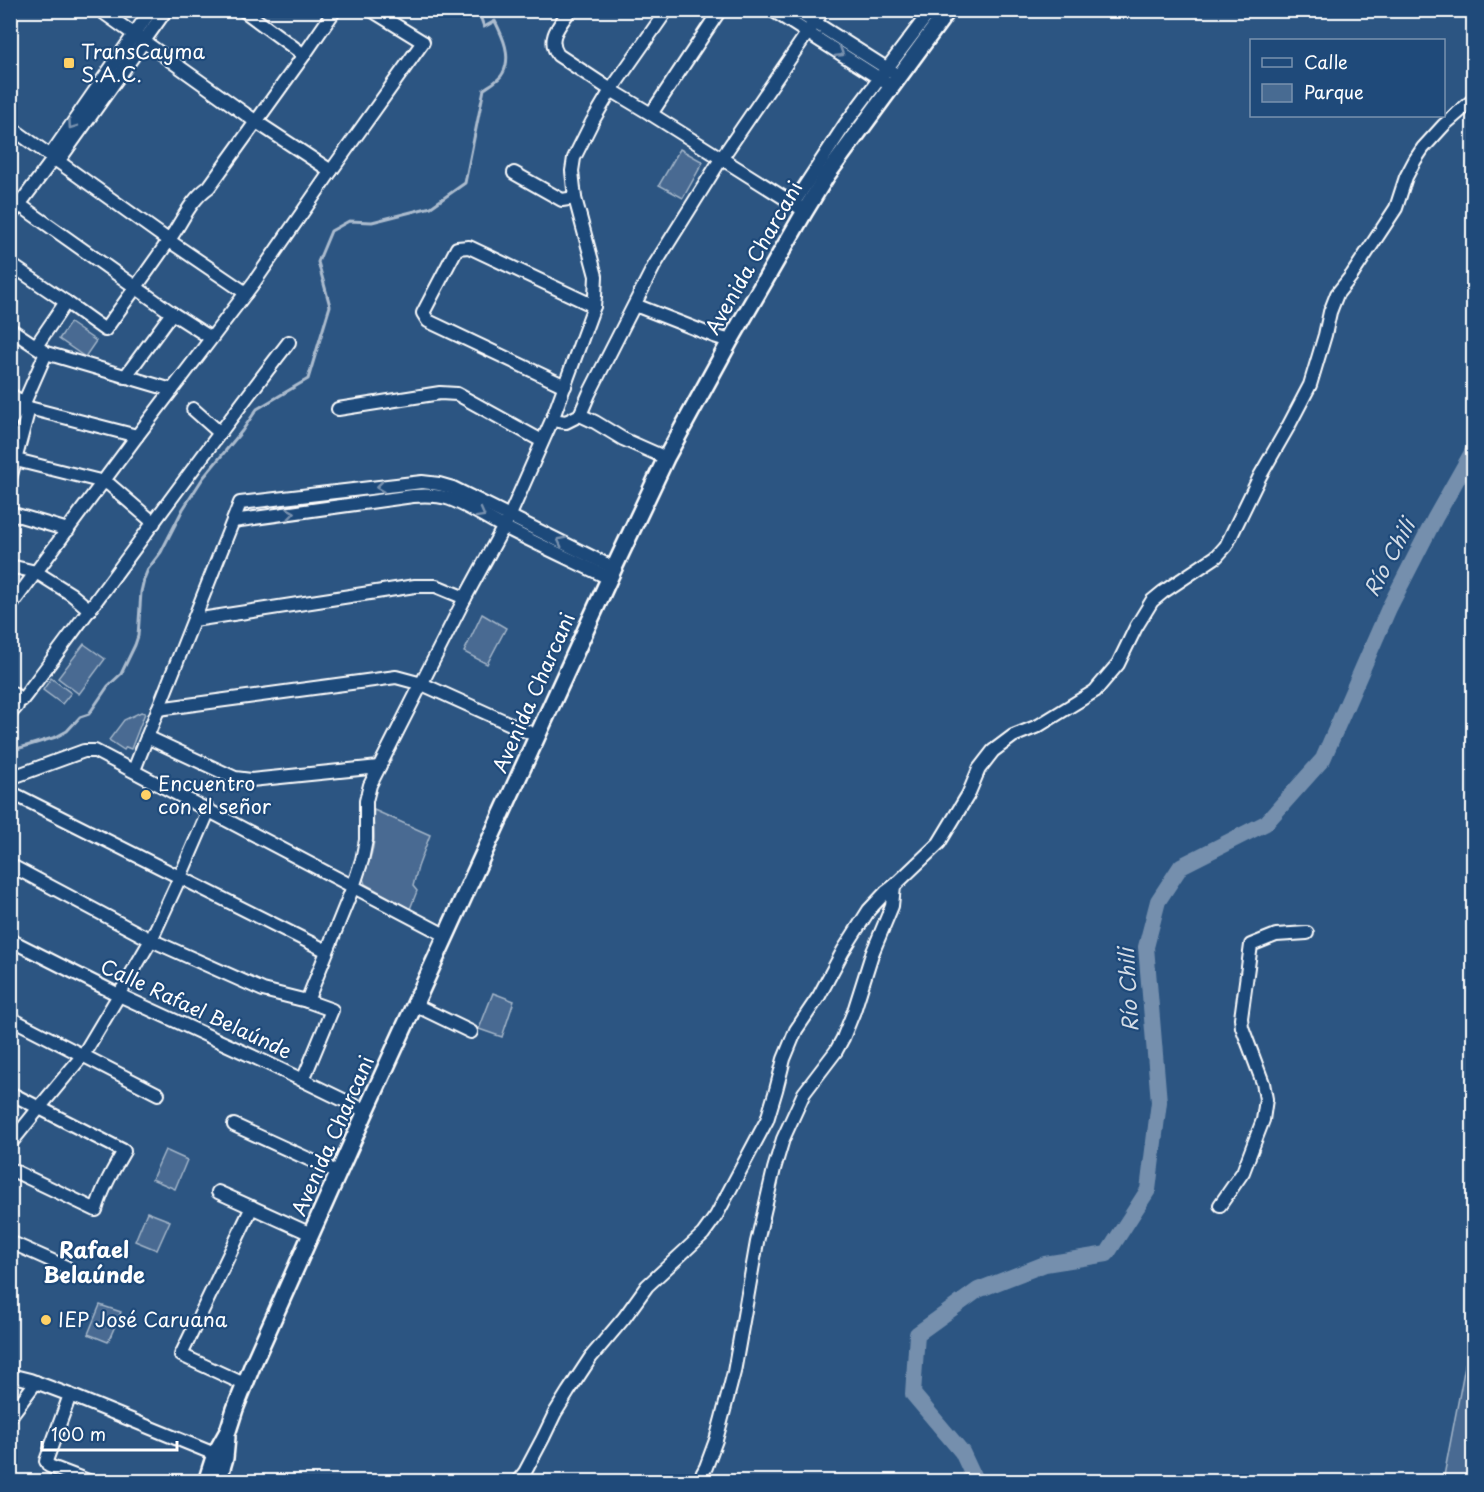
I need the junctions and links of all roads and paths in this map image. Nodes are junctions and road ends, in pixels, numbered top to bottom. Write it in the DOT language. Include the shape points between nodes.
graph roads {
  1 [pos="100,10"];
  2 [pos="151,10"];
  3 [pos="166,10"];
  4 [pos="243,10"];
  5 [pos="335,10"];
  6 [pos="371,10"];
  7 [pos="570,10"];
  8 [pos="668,10"];
  9 [pos="720,10"];
  10 [pos="772,10"];
  11 [pos="795,10"];
  12 [pos="823,10"];
  13 [pos="931,10"];
  14 [pos="948,10"];
  15 [pos="811,28"];
  16 [pos="139,39"];
  17 [pos="304,55"];
  18 [pos="889,77"];
  19 [pos="611,90"];
  20 [pos="1473,99"];
  21 [pos="651,114"];
  22 [pos="255,121"];
  23 [pos="10,127"];
  24 [pos="54,158"];
  25 [pos="721,159"];
  26 [pos="331,171"];
  27 [pos="514,173"];
  28 [pos="575,198"];
  29 [pos="15,201"];
  30 [pos="799,208"];
  31 [pos="10,217"];
  32 [pos="168,240"];
  33 [pos="10,264"];
  34 [pos="135,286"];
  35 [pos="246,293"];
  36 [pos="66,302"];
  37 [pos="635,304"];
  38 [pos="594,306"];
  39 [pos="172,313"];
  40 [pos="10,329"];
  41 [pos="211,338"];
  42 [pos="730,341"];
  43 [pos="289,342"];
  44 [pos="41,350"];
  45 [pos="124,377"];
  46 [pos="565,386"];
  47 [pos="172,390"];
  48 [pos="10,394"];
  49 [pos="26,405"];
  50 [pos="193,409"];
  51 [pos="338,409"];
  52 [pos="580,415"];
  53 [pos="552,420"];
  54 [pos="10,421"];
  55 [pos="220,433"];
  56 [pos="137,436"];
  57 [pos="542,441"];
  58 [pos="13,458"];
  59 [pos="666,458"];
  60 [pos="10,479"];
  61 [pos="104,482"];
  62 [pos="10,513"];
  63 [pos="510,515"];
  64 [pos="233,521"];
  65 [pos="154,523"];
  66 [pos="503,526"];
  67 [pos="68,530"];
  68 [pos="10,566"];
  69 [pos="36,572"];
  70 [pos="611,573"];
  71 [pos="465,598"];
  72 [pos="10,607"];
  73 [pos="90,610"];
  74 [pos="194,620"];
  75 [pos="422,684"];
  76 [pos="10,692"];
  77 [pos="158,709"];
  78 [pos="537,736"];
  79 [pos="147,737"];
  80 [pos="379,767"];
  81 [pos="134,770"];
  82 [pos="10,778"];
  83 [pos="10,792"];
  84 [pos="208,810"];
  85 [pos="10,865"];
  86 [pos="180,877"];
  87 [pos="894,886"];
  88 [pos="353,887"];
  89 [pos="1307,933"];
  90 [pos="447,936"];
  91 [pos="10,940"];
  92 [pos="151,940"];
  93 [pos="327,951"];
  94 [pos="119,995"];
  95 [pos="307,1001"];
  96 [pos="415,1005"];
  97 [pos="10,1018"];
  98 [pos="471,1032"];
  99 [pos="83,1055"];
  100 [pos="303,1080"];
  101 [pos="10,1093"];
  102 [pos="158,1094"];
  103 [pos="39,1108"];
  104 [pos="366,1111"];
  105 [pos="234,1125"];
  106 [pos="10,1144"];
  107 [pos="10,1169"];
  108 [pos="339,1173"];
  109 [pos="218,1192"];
  110 [pos="1220,1205"];
  111 [pos="252,1207"];
  112 [pos="311,1234"];
  113 [pos="10,1242"];
  114 [pos="66,1267"];
  115 [pos="10,1376"];
  116 [pos="36,1382"];
  117 [pos="244,1384"];
  118 [pos="70,1395"];
  119 [pos="10,1417"];
  120 [pos="220,1456"];
  121 [pos="91,1482"];
  122 [pos="206,1482"];
  123 [pos="218,1482"];
  124 [pos="517,1482"];
  125 [pos="698,1482"];
  1 -- 16 [label="street"];
  2 -- 16 [label="street"];
  3 -- 16 [label="street"];
  4 -- 17 [label="street"];
  5 -- 17 [label="street"];
  6 -- 26 [label="street" via="423,42"];
  7 -- 19 [label="street" via="554,35 554,49"];
  8 -- 19 [label="street"];
  9 -- 21 [label="street"];
  10 -- 15 [label="street"];
  11 -- 15 [label="street"];
  12 -- 15 [label="street"];
  13 -- 18 [label="street"];
  14 -- 18 [label="main road, Avenida Charcani"];
  15 -- 18 [label="street"];
  15 -- 25 [label="street"];
  16 -- 22 [label="street"];
  16 -- 24 [label="street" via="63,156"];
  17 -- 22 [label="street"];
  18 -- 30 [label="main road, Avenida Charcani" via="827,175"];
  19 -- 21 [label="street"];
  19 -- 28 [label="street" via="574,158"];
  20 -- 87 [label="street" via="1423,148 1406,177 1396,208 1337,294 1310,385 1226,546 1152,601 1118,664 1095,692 993,751 939,843"];
  21 -- 25 [label="street"];
  22 -- 26 [label="street"];
  22 -- 32 [label="street"];
  23 -- 24 [label="street"];
  24 -- 29 [label="street"];
  24 -- 32 [label="street"];
  25 -- 30 [label="street"];
  25 -- 37 [label="street" via="654,266"];
  26 -- 35 [label="street"];
  27 -- 28 [label="street" via="562,200"];
  28 -- 38 [label="street" via="596,276"];
  29 -- 31 [label="street"];
  29 -- 34 [label="street"];
  30 -- 42 [label="main road, Avenida Charcani"];
  32 -- 34 [label="street"];
  32 -- 35 [label="street"];
  33 -- 36 [label="street"];
  34 -- 36 [label="street" via="105,330"];
  34 -- 39 [label="street"];
  35 -- 41 [label="street"];
  36 -- 44 [label="street"];
  37 -- 42 [label="street"];
  37 -- 52 [label="street"];
  38 -- 46 [label="street"];
  38 -- 46 [label="street" via="469,247 457,248 423,313 428,321"];
  39 -- 41 [label="street"];
  39 -- 45 [label="street"];
  40 -- 44 [label="street"];
  41 -- 47 [label="street"];
  42 -- 59 [label="main road, Avenida Charcani"];
  43 -- 55 [label="street"];
  44 -- 45 [label="street"];
  44 -- 49 [label="street"];
  45 -- 47 [label="street"];
  46 -- 53 [label="street"];
  47 -- 56 [label="street"];
  48 -- 49 [label="street"];
  49 -- 54 [label="street"];
  49 -- 56 [label="street"];
  49 -- 58 [label="street"];
  50 -- 55 [label="street"];
  51 -- 57 [label="street" via="440,393 457,394"];
  52 -- 53 [label="street" via="567,422"];
  52 -- 59 [label="street"];
  53 -- 57 [label="street"];
  55 -- 65 [label="street"];
  56 -- 61 [label="street"];
  57 -- 63 [label="street"];
  58 -- 60 [label="street"];
  58 -- 61 [label="street"];
  59 -- 70 [label="main road, Avenida Charcani"];
  61 -- 65 [label="street"];
  61 -- 67 [label="street"];
  62 -- 67 [label="street"];
  63 -- 64 [label="street, one-way" via="453,488 422,482 240,503"];
  63 -- 66 [label="street"];
  70 -- 63 [label="street, one-way"];
  64 -- 66 [label="street, one-way" via="425,495 449,499"];
  64 -- 74 [label="street"];
  65 -- 73 [label="street"];
  66 -- 70 [label="street"];
  66 -- 71 [label="street"];
  67 -- 69 [label="street"];
  68 -- 69 [label="street"];
  69 -- 72 [label="street"];
  69 -- 73 [label="street"];
  70 -- 78 [label="main road, Avenida Charcani"];
  71 -- 74 [label="street" via="436,586 416,586"];
  71 -- 75 [label="street"];
  73 -- 76 [label="street" via="22,700"];
  74 -- 77 [label="street"];
  75 -- 77 [label="street" via="396,677"];
  75 -- 78 [label="street"];
  75 -- 80 [label="street"];
  77 -- 79 [label="street"];
  78 -- 90 [label="main road, Avenida Charcani"];
  79 -- 80 [label="street" via="235,778 251,780"];
  79 -- 81 [label="street"];
  80 -- 88 [label="street" via="366,801 366,840"];
  81 -- 82 [label="street" via="95,751 84,751"];
  81 -- 84 [label="street"];
  83 -- 86 [label="street"];
  84 -- 86 [label="street"];
  84 -- 88 [label="street"];
  85 -- 92 [label="street"];
  86 -- 92 [label="street"];
  86 -- 93 [label="street"];
  87 -- 124 [label="street" via="869,910 796,1030 767,1120 716,1216 647,1286 591,1357"];
  87 -- 125 [label="street" via="892,906 843,1038 804,1093 783,1138 757,1242 734,1372 716,1440"];
  88 -- 90 [label="street"];
  88 -- 93 [label="street"];
  89 -- 110 [label="street" via="1276,935 1251,945 1241,1018 1266,1099 1263,1120 1243,1172"];
  90 -- 96 [label="main road, Avenida Charcani"];
  91 -- 94 [label="street, Calle Rafael Belaúnde"];
  92 -- 94 [label="street"];
  92 -- 95 [label="street" via="263,990"];
  93 -- 95 [label="street"];
  94 -- 99 [label="street"];
  94 -- 100 [label="street, Calle Rafael Belaúnde"];
  95 -- 100 [label="street" via="332,1010"];
  96 -- 98 [label="street"];
  96 -- 104 [label="main road, Avenida Charcani"];
  97 -- 99 [label="street"];
  99 -- 102 [label="street"];
  99 -- 103 [label="street"];
  100 -- 104 [label="street, Calle Rafael Belaúnde"];
  101 -- 103 [label="street"];
  103 -- 106 [label="street"];
  103 -- 107 [label="street" via="124,1151 96,1210"];
  104 -- 108 [label="main road, Avenida Charcani"];
  105 -- 108 [label="street"];
  108 -- 112 [label="main road, Avenida Charcani"];
  109 -- 111 [label="street"];
  111 -- 112 [label="street"];
  111 -- 117 [label="street" via="181,1355"];
  112 -- 117 [label="main road, Avenida Charcani"];
  113 -- 114 [label="street"];
  115 -- 116 [label="street"];
  116 -- 118 [label="street"];
  116 -- 119 [label="street"];
  117 -- 120 [label="main road, Avenida Charcani"];
  118 -- 120 [label="street"];
  118 -- 121 [label="street" via="46,1461 49,1466"];
  120 -- 122 [label="main road, Avenida Charcani"];
  120 -- 123 [label="main road, Avenida Charcani"];
}
